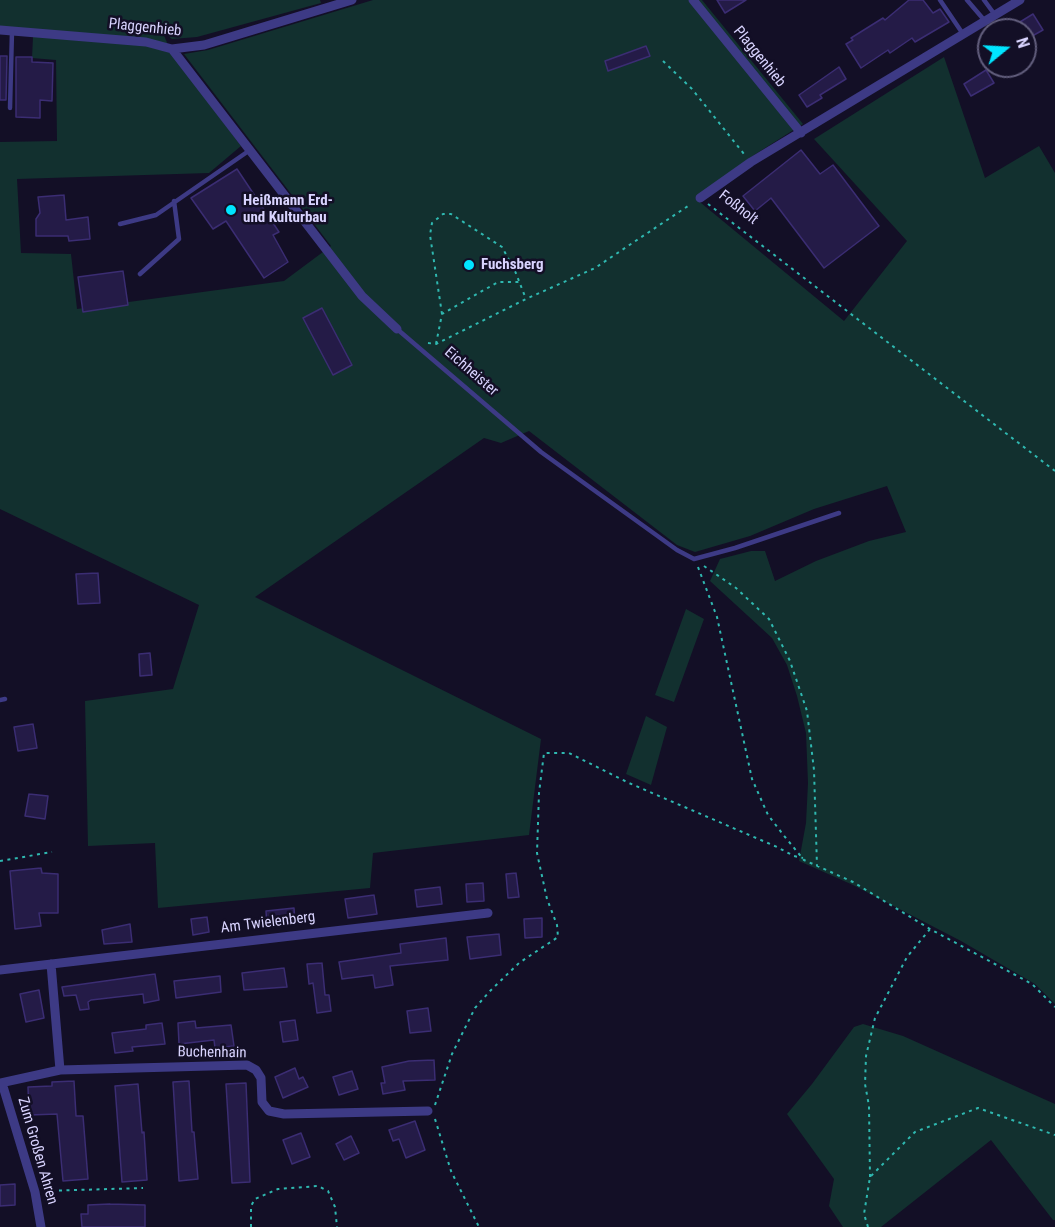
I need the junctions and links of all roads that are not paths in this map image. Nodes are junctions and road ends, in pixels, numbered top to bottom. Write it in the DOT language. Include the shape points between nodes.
graph roads {
  1 [pos="352,0"];
  2 [pos="693,0"];
  3 [pos="940,0"];
  4 [pos="967,0"];
  5 [pos="984,0"];
  6 [pos="1020,0"];
  7 [pos="328,4"];
  8 [pos="995,15"];
  9 [pos="982,18"];
  10 [pos="990,18"];
  11 [pos="977,26"];
  12 [pos="0,30"];
  13 [pos="12,31"];
  14 [pos="963,34"];
  15 [pos="172,49"];
  16 [pos="10,108"];
  17 [pos="801,133"];
  18 [pos="250,150"];
  19 [pos="700,198"];
  20 [pos="174,201"];
  21 [pos="120,224"];
  22 [pos="140,274"];
  23 [pos="397,329"];
  24 [pos="839,513"];
  25 [pos="488,913"];
  26 [pos="51,964"];
  27 [pos="0,970"];
  28 [pos="60,1070"];
  29 [pos="1,1083"];
  30 [pos="428,1111"];
  31 [pos="41,1227"];
  1 -- 7 [label="street, Plaggenhieb"];
  2 -- 17 [label="street, Plaggenhieb"];
  3 -- 14 [label="lane"];
  4 -- 9 [label="lane"];
  5 -- 8 [label="lane"];
  6 -- 8 [label="street, Foßholt"];
  7 -- 15 [label="street, Plaggenhieb" via="204,45"];
  8 -- 10 [label="street, Foßholt"];
  11 -- 14 [label="street, Foßholt"];
  12 -- 13 [label="street, Plaggenhieb"];
  13 -- 15 [label="street, Plaggenhieb" via="146,42"];
  13 -- 16 [label="lane"];
  14 -- 17 [label="street, Foßholt"];
  15 -- 18 [label="street, Eichheister"];
  17 -- 19 [label="street, Foßholt"];
  18 -- 20 [label="lane"];
  18 -- 23 [label="street, Eichheister" via="362,296"];
  20 -- 21 [label="lane" via="156,215"];
  20 -- 22 [label="lane" via="179,239"];
  23 -- 24 [label="lane, Eichheister" via="541,452 694,559"];
  25 -- 26 [label="street, Am Twielenberg"];
  26 -- 27 [label="street, Am Twielenberg"];
  26 -- 28 [label="street"];
  28 -- 29 [label="street, Buchenhain"];
  28 -- 30 [label="street, Buchenhain" via="247,1065 261,1078 262,1102 269,1111"];
  29 -- 31 [label="street, Zum Großen Ahren" via="35,1192"];
}
